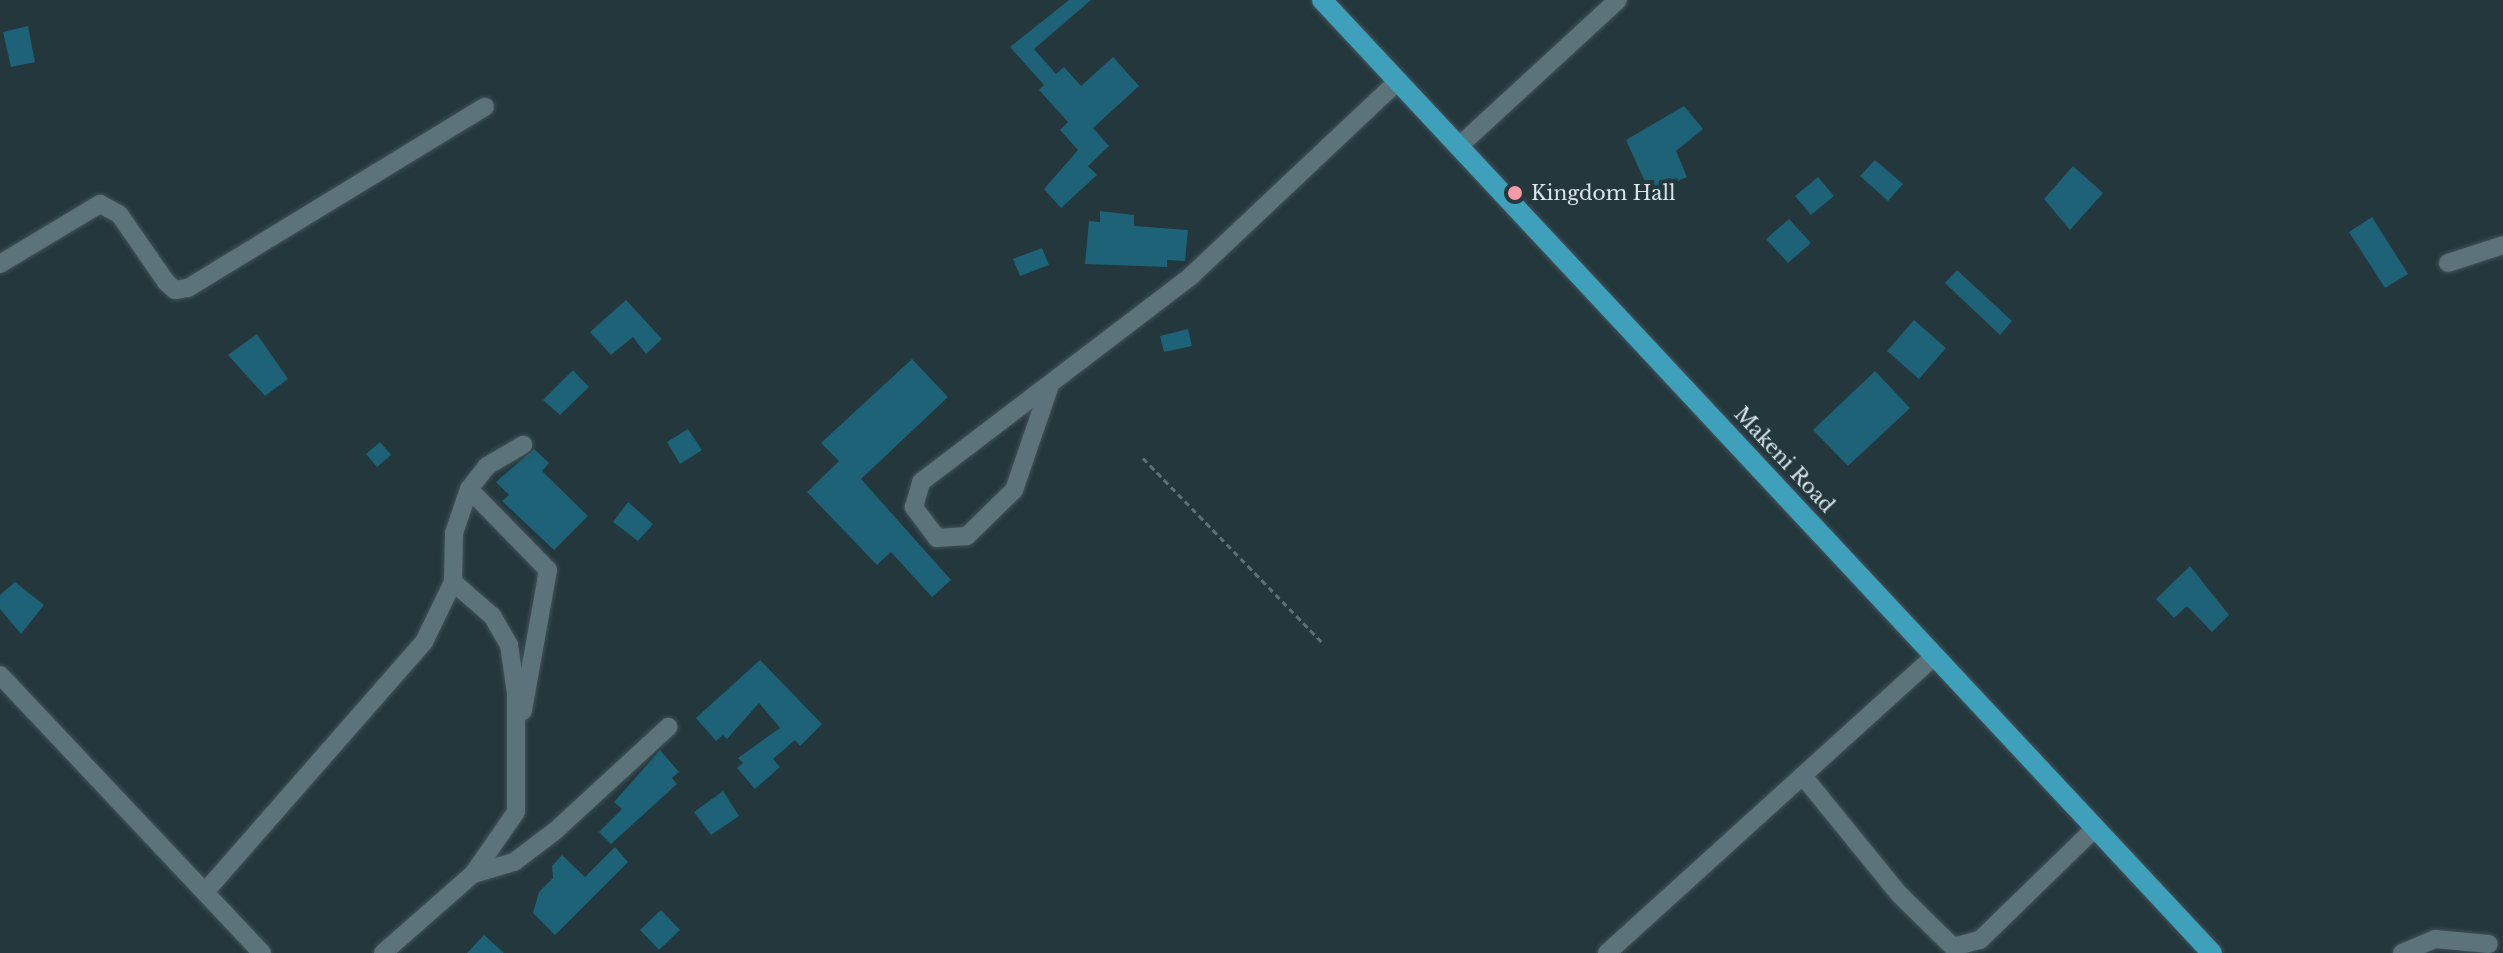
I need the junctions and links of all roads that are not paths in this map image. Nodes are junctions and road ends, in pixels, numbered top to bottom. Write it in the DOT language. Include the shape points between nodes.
graph roads {
  1 [pos="1322,0"];
  2 [pos="1618,0"];
  3 [pos="1397,82"];
  4 [pos="485,107"];
  5 [pos="1458,147"];
  6 [pos="2503,245"];
  7 [pos="2448,263"];
  8 [pos="0,264"];
  9 [pos="1049,388"];
  10 [pos="523,445"];
  11 [pos="469,489"];
  12 [pos="453,582"];
  13 [pos="1935,656"];
  14 [pos="0,675"];
  15 [pos="668,727"];
  16 [pos="518,741"];
  17 [pos="1803,776"];
  18 [pos="2094,829"];
  19 [pos="473,874"];
  20 [pos="205,892"];
  21 [pos="2490,944"];
  22 [pos="262,953"];
  23 [pos="383,953"];
  24 [pos="1607,953"];
  25 [pos="2212,953"];
  26 [pos="2402,953"];
  1 -- 3 [label="main road, Makeni Road"];
  2 -- 5 [label="street"];
  3 -- 5 [label="main road, Makeni Road"];
  3 -- 9 [label="street" via="1245,229"];
  4 -- 8 [label="street" via="188,288 175,290 166,282 119,214 100,204"];
  5 -- 13 [label="main road, Makeni Road"];
  6 -- 7 [label="street"];
  9 -- 9 [label="street" via="1014,490 967,536 937,538 914,507 921,482"];
  10 -- 11 [label="street" via="487,466"];
  11 -- 12 [label="street" via="454,533"];
  11 -- 16 [label="street" via="548,570"];
  12 -- 16 [label="street" via="505,635"];
  12 -- 20 [label="street" via="439,619 392,684"];
  13 -- 17 [label="street"];
  13 -- 18 [label="main road, Makeni Road"];
  14 -- 20 [label="street"];
  15 -- 19 [label="street" via="545,839 502,868"];
  16 -- 19 [label="street" via="516,812"];
  17 -- 18 [label="street" via="1899,894 1953,947 1980,940"];
  17 -- 24 [label="street"];
  18 -- 25 [label="main road, Makeni Road"];
  19 -- 23 [label="street"];
  20 -- 22 [label="street"];
  21 -- 26 [label="street" via="2435,939"];
}
